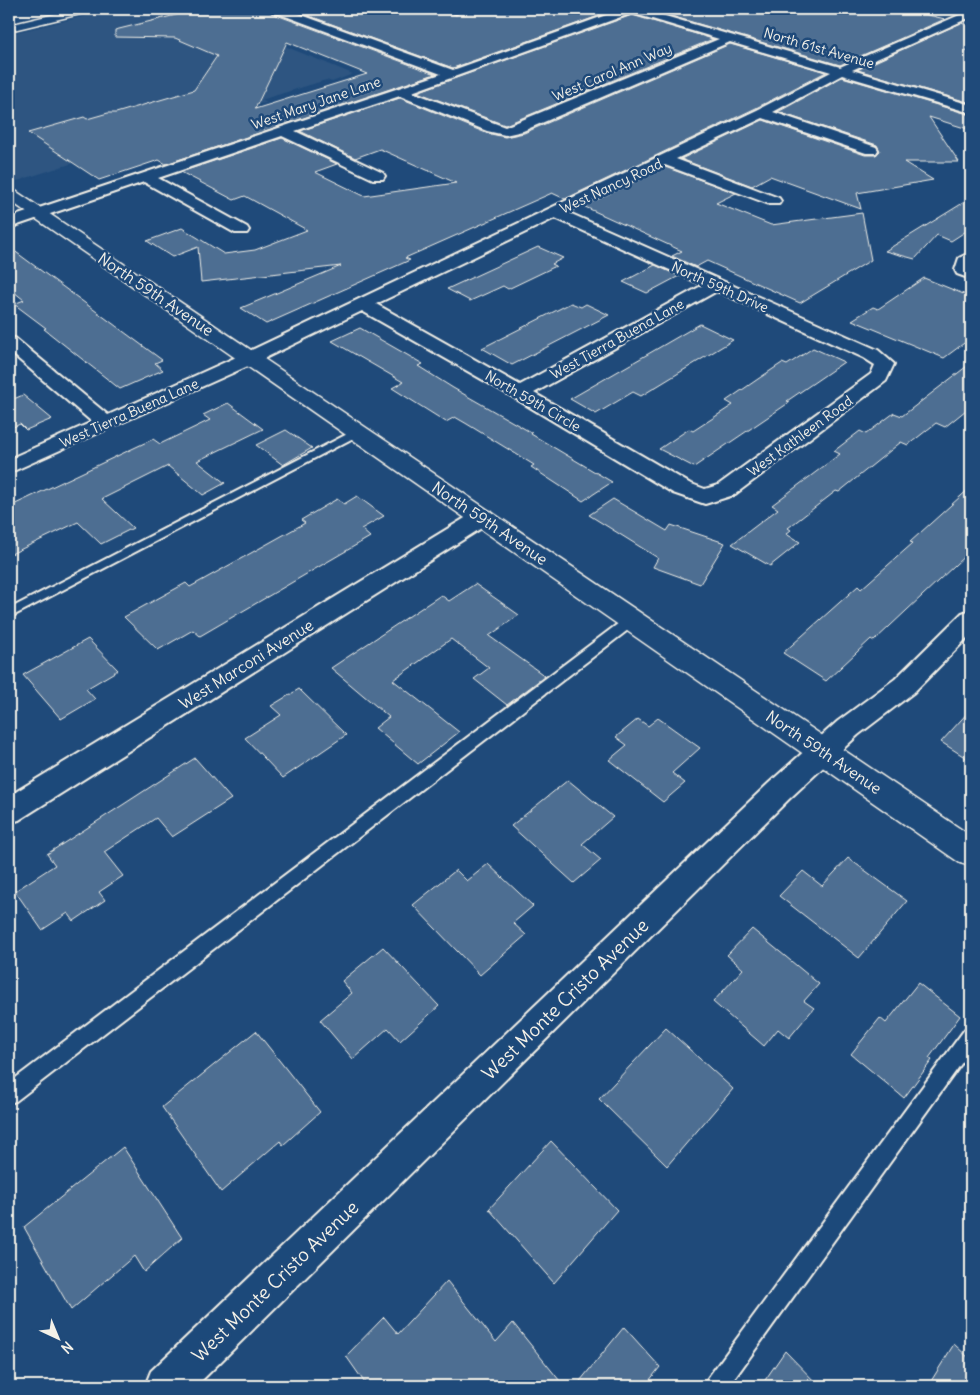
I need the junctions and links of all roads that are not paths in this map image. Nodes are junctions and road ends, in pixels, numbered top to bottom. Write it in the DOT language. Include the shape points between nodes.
graph roads {
  1 [pos="89,9"];
  2 [pos="276,9"];
  3 [pos="631,9"];
  4 [pos="971,13"];
  5 [pos="9,28"];
  6 [pos="730,38"];
  7 [pos="841,71"];
  8 [pos="453,74"];
  9 [pos="401,92"];
  10 [pos="971,108"];
  11 [pos="762,113"];
  12 [pos="283,131"];
  13 [pos="871,150"];
  14 [pos="665,160"];
  15 [pos="378,176"];
  16 [pos="147,178"];
  17 [pos="9,193"];
  18 [pos="774,201"];
  19 [pos="554,212"];
  20 [pos="38,214"];
  21 [pos="9,223"];
  22 [pos="241,230"];
  23 [pos="715,285"];
  24 [pos="362,304"];
  25 [pos="9,342"];
  26 [pos="250,358"];
  27 [pos="885,364"];
  28 [pos="520,393"];
  29 [pos="106,423"];
  30 [pos="357,432"];
  31 [pos="9,467"];
  32 [pos="705,497"];
  33 [pos="483,517"];
  34 [pos="9,614"];
  35 [pos="632,620"];
  36 [pos="971,620"];
  37 [pos="822,751"];
  38 [pos="9,811"];
  39 [pos="971,853"];
  40 [pos="971,1035"];
  41 [pos="9,1094"];
  42 [pos="166,1386"];
  43 [pos="716,1386"];
  1 -- 5 [label="main road"];
  2 -- 8 [label="street"];
  3 -- 6 [label="street, North 61st Avenue"];
  3 -- 8 [label="street, West Mary Jane Lane"];
  4 -- 7 [label="street, West Nancy Road"];
  6 -- 7 [label="street, North 61st Avenue"];
  6 -- 9 [label="street, West Carol Ann Way" via="518,128 504,131"];
  7 -- 10 [label="street, North 61st Avenue"];
  7 -- 11 [label="street, West Nancy Road"];
  8 -- 9 [label="street, West Mary Jane Lane"];
  9 -- 12 [label="street, West Mary Jane Lane"];
  11 -- 13 [label="street"];
  11 -- 14 [label="street, West Nancy Road"];
  12 -- 15 [label="street"];
  12 -- 16 [label="street, West Mary Jane Lane"];
  14 -- 18 [label="street"];
  14 -- 19 [label="street, West Nancy Road"];
  16 -- 20 [label="street, West Mary Jane Lane"];
  16 -- 22 [label="street"];
  17 -- 20 [label="main road, North 59th Avenue"];
  19 -- 23 [label="street, North 59th Drive"];
  19 -- 24 [label="street, West Nancy Road"];
  20 -- 21 [label="street, West Mary Jane Lane"];
  20 -- 26 [label="main road, North 59th Avenue"];
  23 -- 27 [label="street, North 59th Drive" via="871,354"];
  23 -- 28 [label="street, West Tierra Buena Lane"];
  24 -- 26 [label="street, West Nancy Road"];
  24 -- 28 [label="street, North 59th Circle"];
  25 -- 29 [label="street"];
  26 -- 29 [label="street, West Tierra Buena Lane"];
  26 -- 30 [label="main road, North 59th Avenue"];
  27 -- 32 [label="street, West Kathleen Road" via="880,378 726,490"];
  28 -- 32 [label="street, North 59th Circle" via="681,488"];
  29 -- 31 [label="street, West Tierra Buena Lane"];
  30 -- 33 [label="main road, North 59th Avenue"];
  30 -- 34 [label="lane"];
  33 -- 35 [label="main road, North 59th Avenue"];
  33 -- 38 [label="street, West Marconi Avenue"];
  35 -- 37 [label="main road, North 59th Avenue"];
  35 -- 41 [label="lane"];
  36 -- 37 [label="street, West Monte Cristo Avenue" via="904,686"];
  37 -- 39 [label="main road, North 59th Avenue"];
  37 -- 42 [label="street, West Monte Cristo Avenue"];
  40 -- 43 [label="lane"];
}
